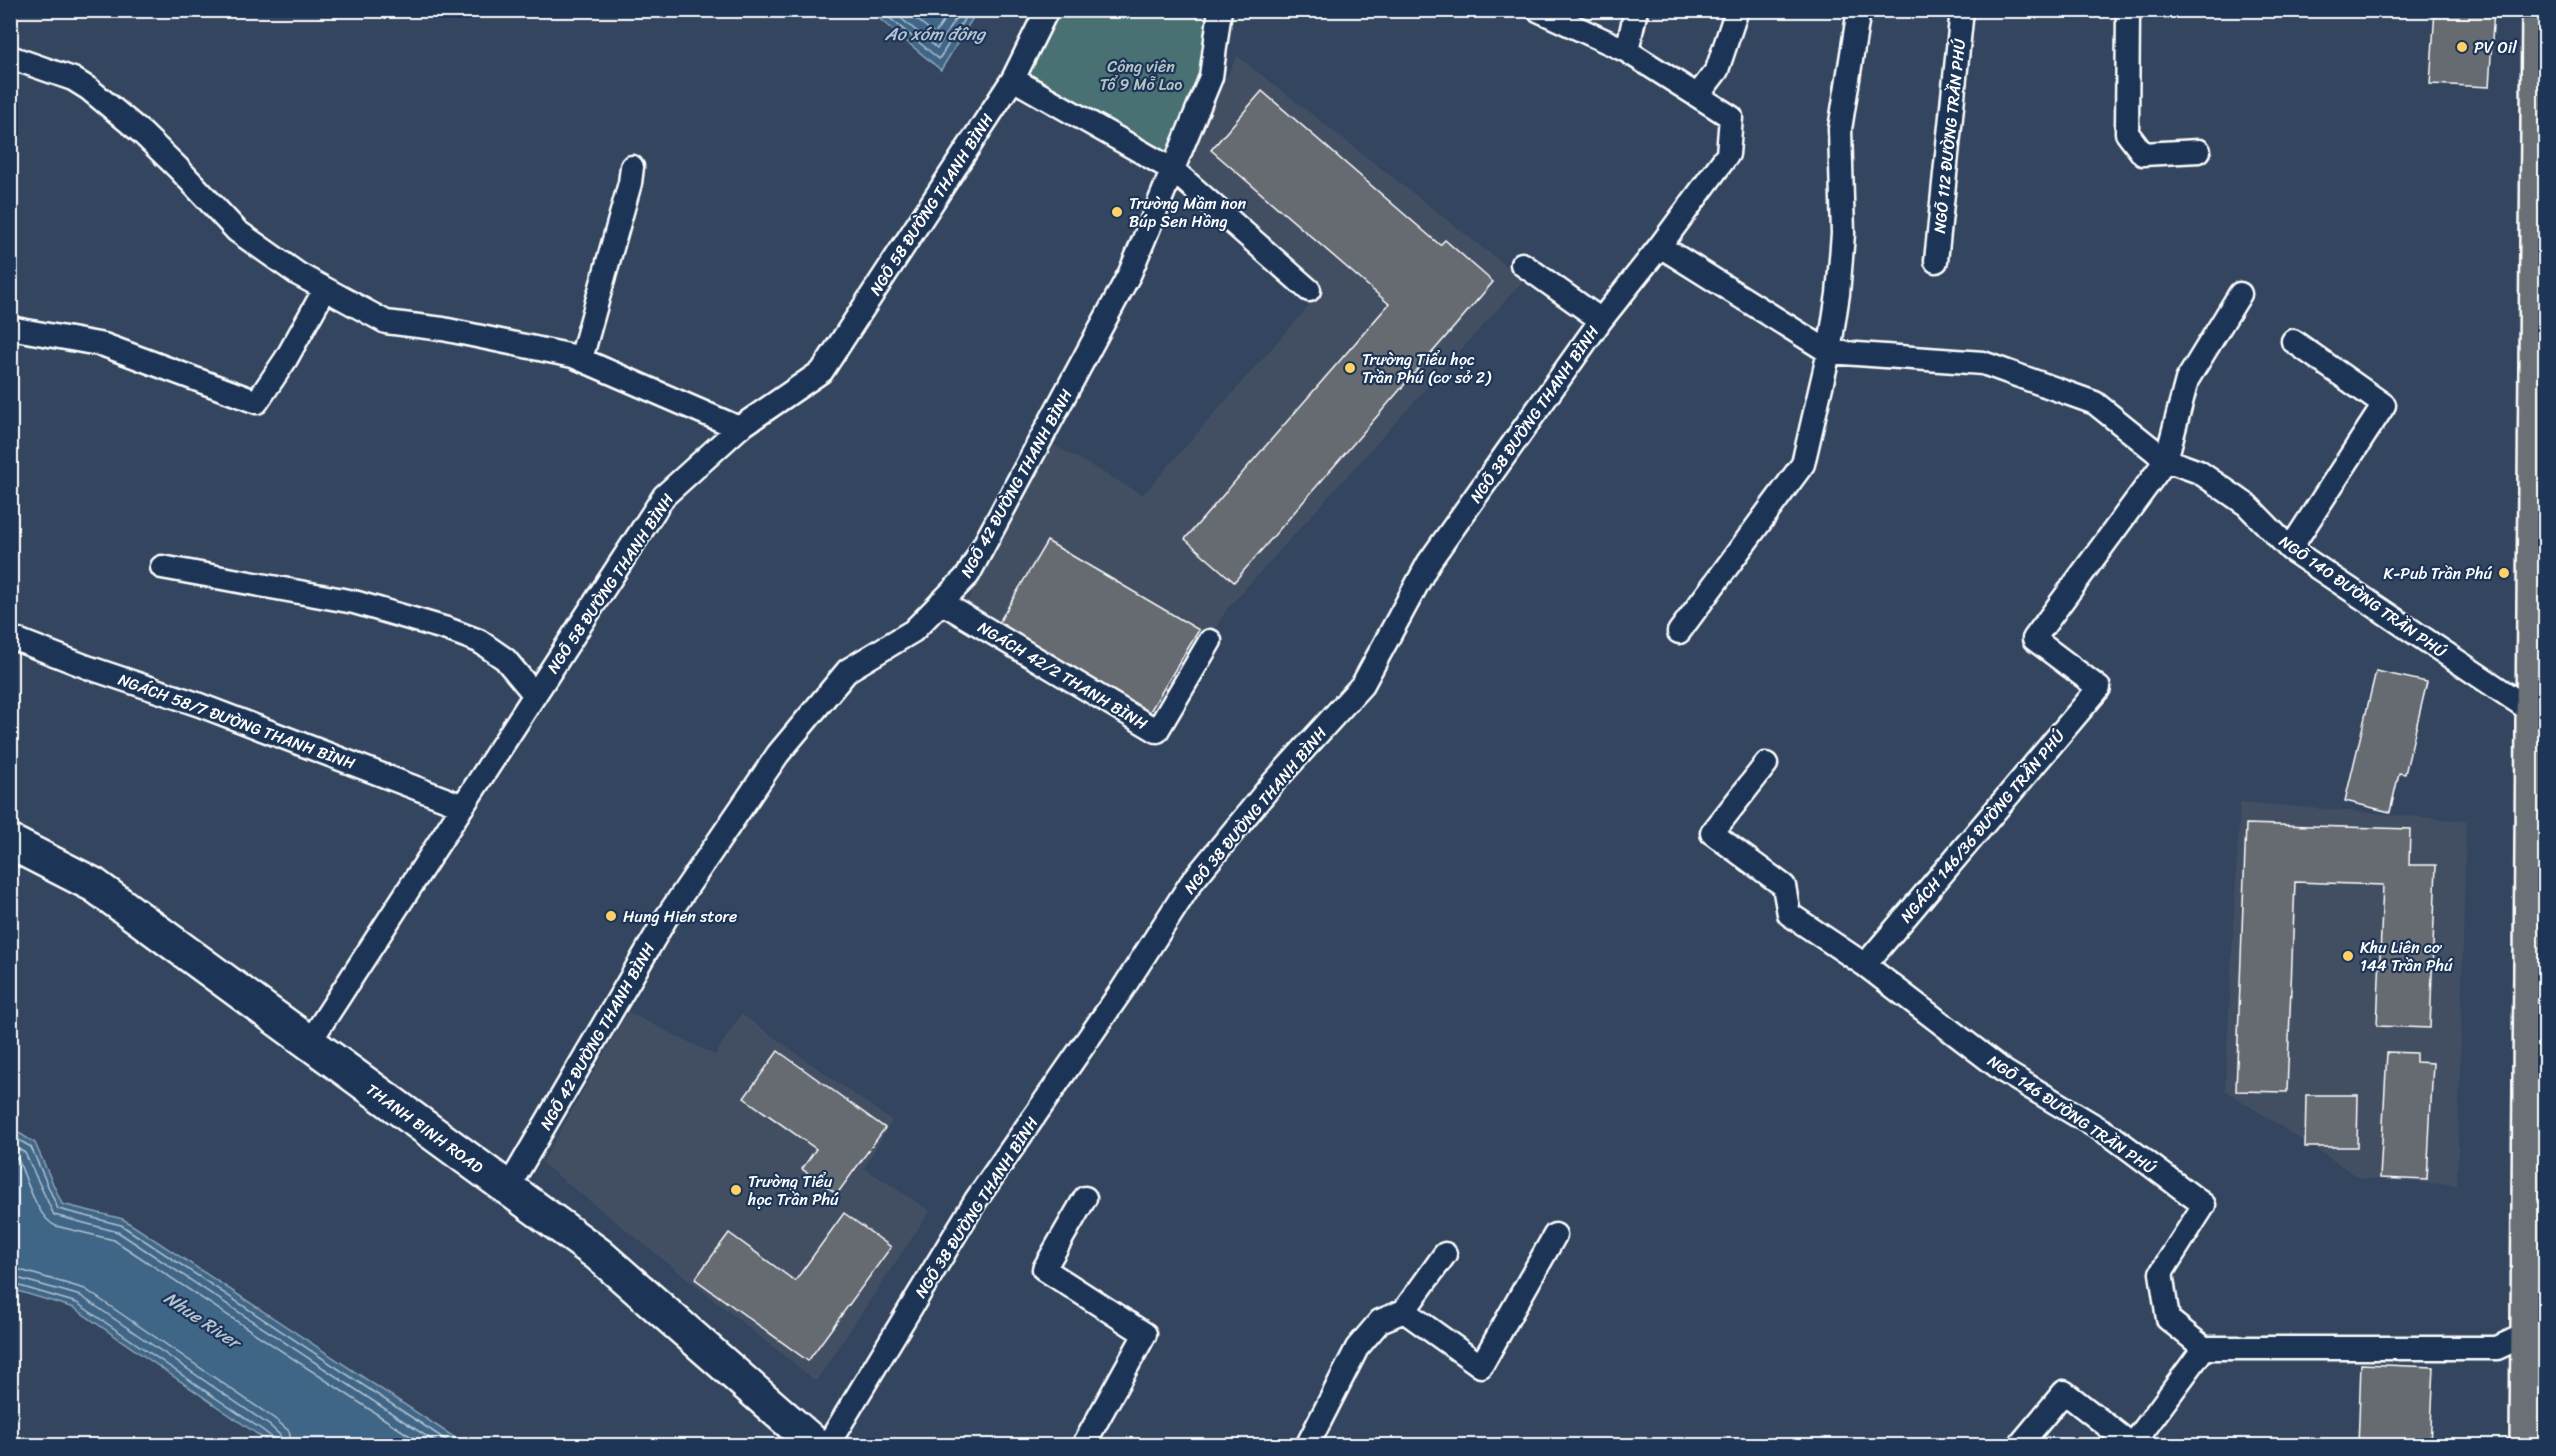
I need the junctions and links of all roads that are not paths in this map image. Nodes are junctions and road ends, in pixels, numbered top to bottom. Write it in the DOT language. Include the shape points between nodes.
graph roads {
  1 [pos="1047,10"];
  2 [pos="1220,10"];
  3 [pos="1538,10"];
  4 [pos="1636,10"];
  5 [pos="1737,10"];
  6 [pos="1859,10"];
  7 [pos="1962,10"];
  8 [pos="2128,10"];
  9 [pos="2539,10"];
  10 [pos="1628,51"];
  11 [pos="10,57"];
  12 [pos="1013,79"];
  13 [pos="1698,95"];
  14 [pos="2199,151"];
  15 [pos="632,167"];
  16 [pos="1173,170"];
  17 [pos="1660,246"];
  18 [pos="1936,261"];
  19 [pos="1522,264"];
  20 [pos="326,290"];
  21 [pos="1309,290"];
  22 [pos="2240,294"];
  23 [pos="1601,320"];
  24 [pos="10,328"];
  25 [pos="2293,341"];
  26 [pos="1829,352"];
  27 [pos="580,359"];
  28 [pos="739,428"];
  29 [pos="2166,460"];
  30 [pos="2290,549"];
  31 [pos="162,567"];
  32 [pos="941,602"];
  33 [pos="1679,632"];
  34 [pos="10,637"];
  35 [pos="1210,641"];
  36 [pos="535,695"];
  37 [pos="2533,712"];
  38 [pos="1766,764"];
  39 [pos="463,806"];
  40 [pos="10,842"];
  41 [pos="1865,965"];
  42 [pos="309,1043"];
  43 [pos="508,1188"];
  44 [pos="1086,1198"];
  45 [pos="1555,1235"];
  46 [pos="1445,1254"];
  47 [pos="1404,1311"];
  48 [pos="2537,1333"];
  49 [pos="2204,1348"];
  50 [pos="2132,1445"];
  51 [pos="817,1446"];
  52 [pos="827,1446"];
  53 [pos="1083,1446"];
  54 [pos="1307,1446"];
  55 [pos="2019,1446"];
  56 [pos="2527,1446"];
  1 -- 12 [label="lane, NGÕ 58 ĐƯỜNG THANH BÌNH"];
  2 -- 16 [label="lane, NGÕ 42 ĐƯỜNG THANH BÌNH" via="1211,77"];
  3 -- 10 [label="lane"];
  4 -- 10 [label="lane"];
  5 -- 13 [label="lane" via="1717,70"];
  6 -- 26 [label="lane" via="1840,129 1843,234"];
  7 -- 18 [label="lane, NGÕ 112 ĐƯỜNG TRẦN PHÚ"];
  8 -- 14 [label="lane" via="2127,133 2143,154"];
  9 -- 37 [label="highway"];
  10 -- 13 [label="lane"];
  11 -- 20 [label="lane" via="73,79 89,89 171,161 237,231"];
  12 -- 16 [label="lane"];
  12 -- 28 [label="lane, NGÕ 58 ĐƯỜNG THANH BÌNH" via="822,371"];
  13 -- 17 [label="lane" via="1731,117 1728,154"];
  15 -- 27 [label="lane"];
  16 -- 21 [label="lane"];
  16 -- 32 [label="lane, NGÕ 42 ĐƯỜNG THANH BÌNH" via="1130,273 1044,435 968,575"];
  17 -- 23 [label="lane, NGÕ 38 ĐƯỜNG THANH BÌNH"];
  17 -- 26 [label="lane, NGÕ 140 ĐƯỜNG TRẦN PHÚ"];
  19 -- 23 [label="lane"];
  20 -- 24 [label="lane" via="257,402 104,345"];
  20 -- 27 [label="lane" via="386,322 443,329"];
  22 -- 29 [label="lane" via="2187,380"];
  23 -- 52 [label="lane, NGÕ 38 ĐƯỜNG THANH BÌNH" via="1429,562 1363,684 1273,783 1191,882 1122,990 976,1200"];
  25 -- 30 [label="lane" via="2384,405"];
  26 -- 29 [label="lane, NGÕ 140 ĐƯỜNG TRẦN PHÚ" via="1983,363 2095,403"];
  26 -- 33 [label="lane" via="1803,464"];
  27 -- 28 [label="lane"];
  28 -- 36 [label="lane, NGÕ 58 ĐƯỜNG THANH BÌNH" via="664,496"];
  29 -- 30 [label="lane, NGÕ 140 ĐƯỜNG TRẦN PHÚ" via="2199,472 2247,505"];
  29 -- 41 [label="lane, NGÁCH 146/36 ĐƯỜNG TRẦN PHÚ" via="2034,639 2099,688"];
  30 -- 37 [label="lane, NGÕ 140 ĐƯỜNG TRẦN PHÚ"];
  31 -- 36 [label="lane" via="354,602 447,629 479,641 505,658"];
  32 -- 35 [label="lane, NGÁCH 42/2 THANH BÌNH" via="1157,731"];
  32 -- 43 [label="lane, NGÕ 42 ĐƯỜNG THANH BÌNH" via="913,631 848,670 778,754 666,918"];
  34 -- 39 [label="lane, NGÁCH 58/7 ĐƯỜNG THANH BÌNH"];
  36 -- 39 [label="lane, NGÕ 58 ĐƯỜNG THANH BÌNH"];
  37 -- 48 [label="highway"];
  38 -- 41 [label="lane, NGÕ 146 ĐƯỜNG TRẦN PHÚ" via="1712,833 1784,886 1789,914"];
  39 -- 42 [label="lane, NGÕ 58 ĐƯỜNG THANH BÌNH"];
  40 -- 42 [label="street, THANH BINH ROAD" via="94,885"];
  41 -- 49 [label="lane, NGÕ 146 ĐƯỜNG TRẦN PHÚ" via="2005,1072 2113,1137 2204,1204 2161,1273 2168,1319"];
  42 -- 43 [label="street, THANH BINH ROAD"];
  43 -- 51 [label="street, THANH BINH ROAD" via="598,1254"];
  44 -- 53 [label="lane" via="1044,1269 1145,1334"];
  45 -- 47 [label="lane" via="1481,1366"];
  46 -- 47 [label="lane"];
  47 -- 54 [label="lane" via="1380,1321 1357,1348"];
  48 -- 49 [label="lane" via="2497,1348"];
  48 -- 56 [label="highway"];
  49 -- 50 [label="lane"];
  50 -- 55 [label="lane" via="2064,1392"];
}
